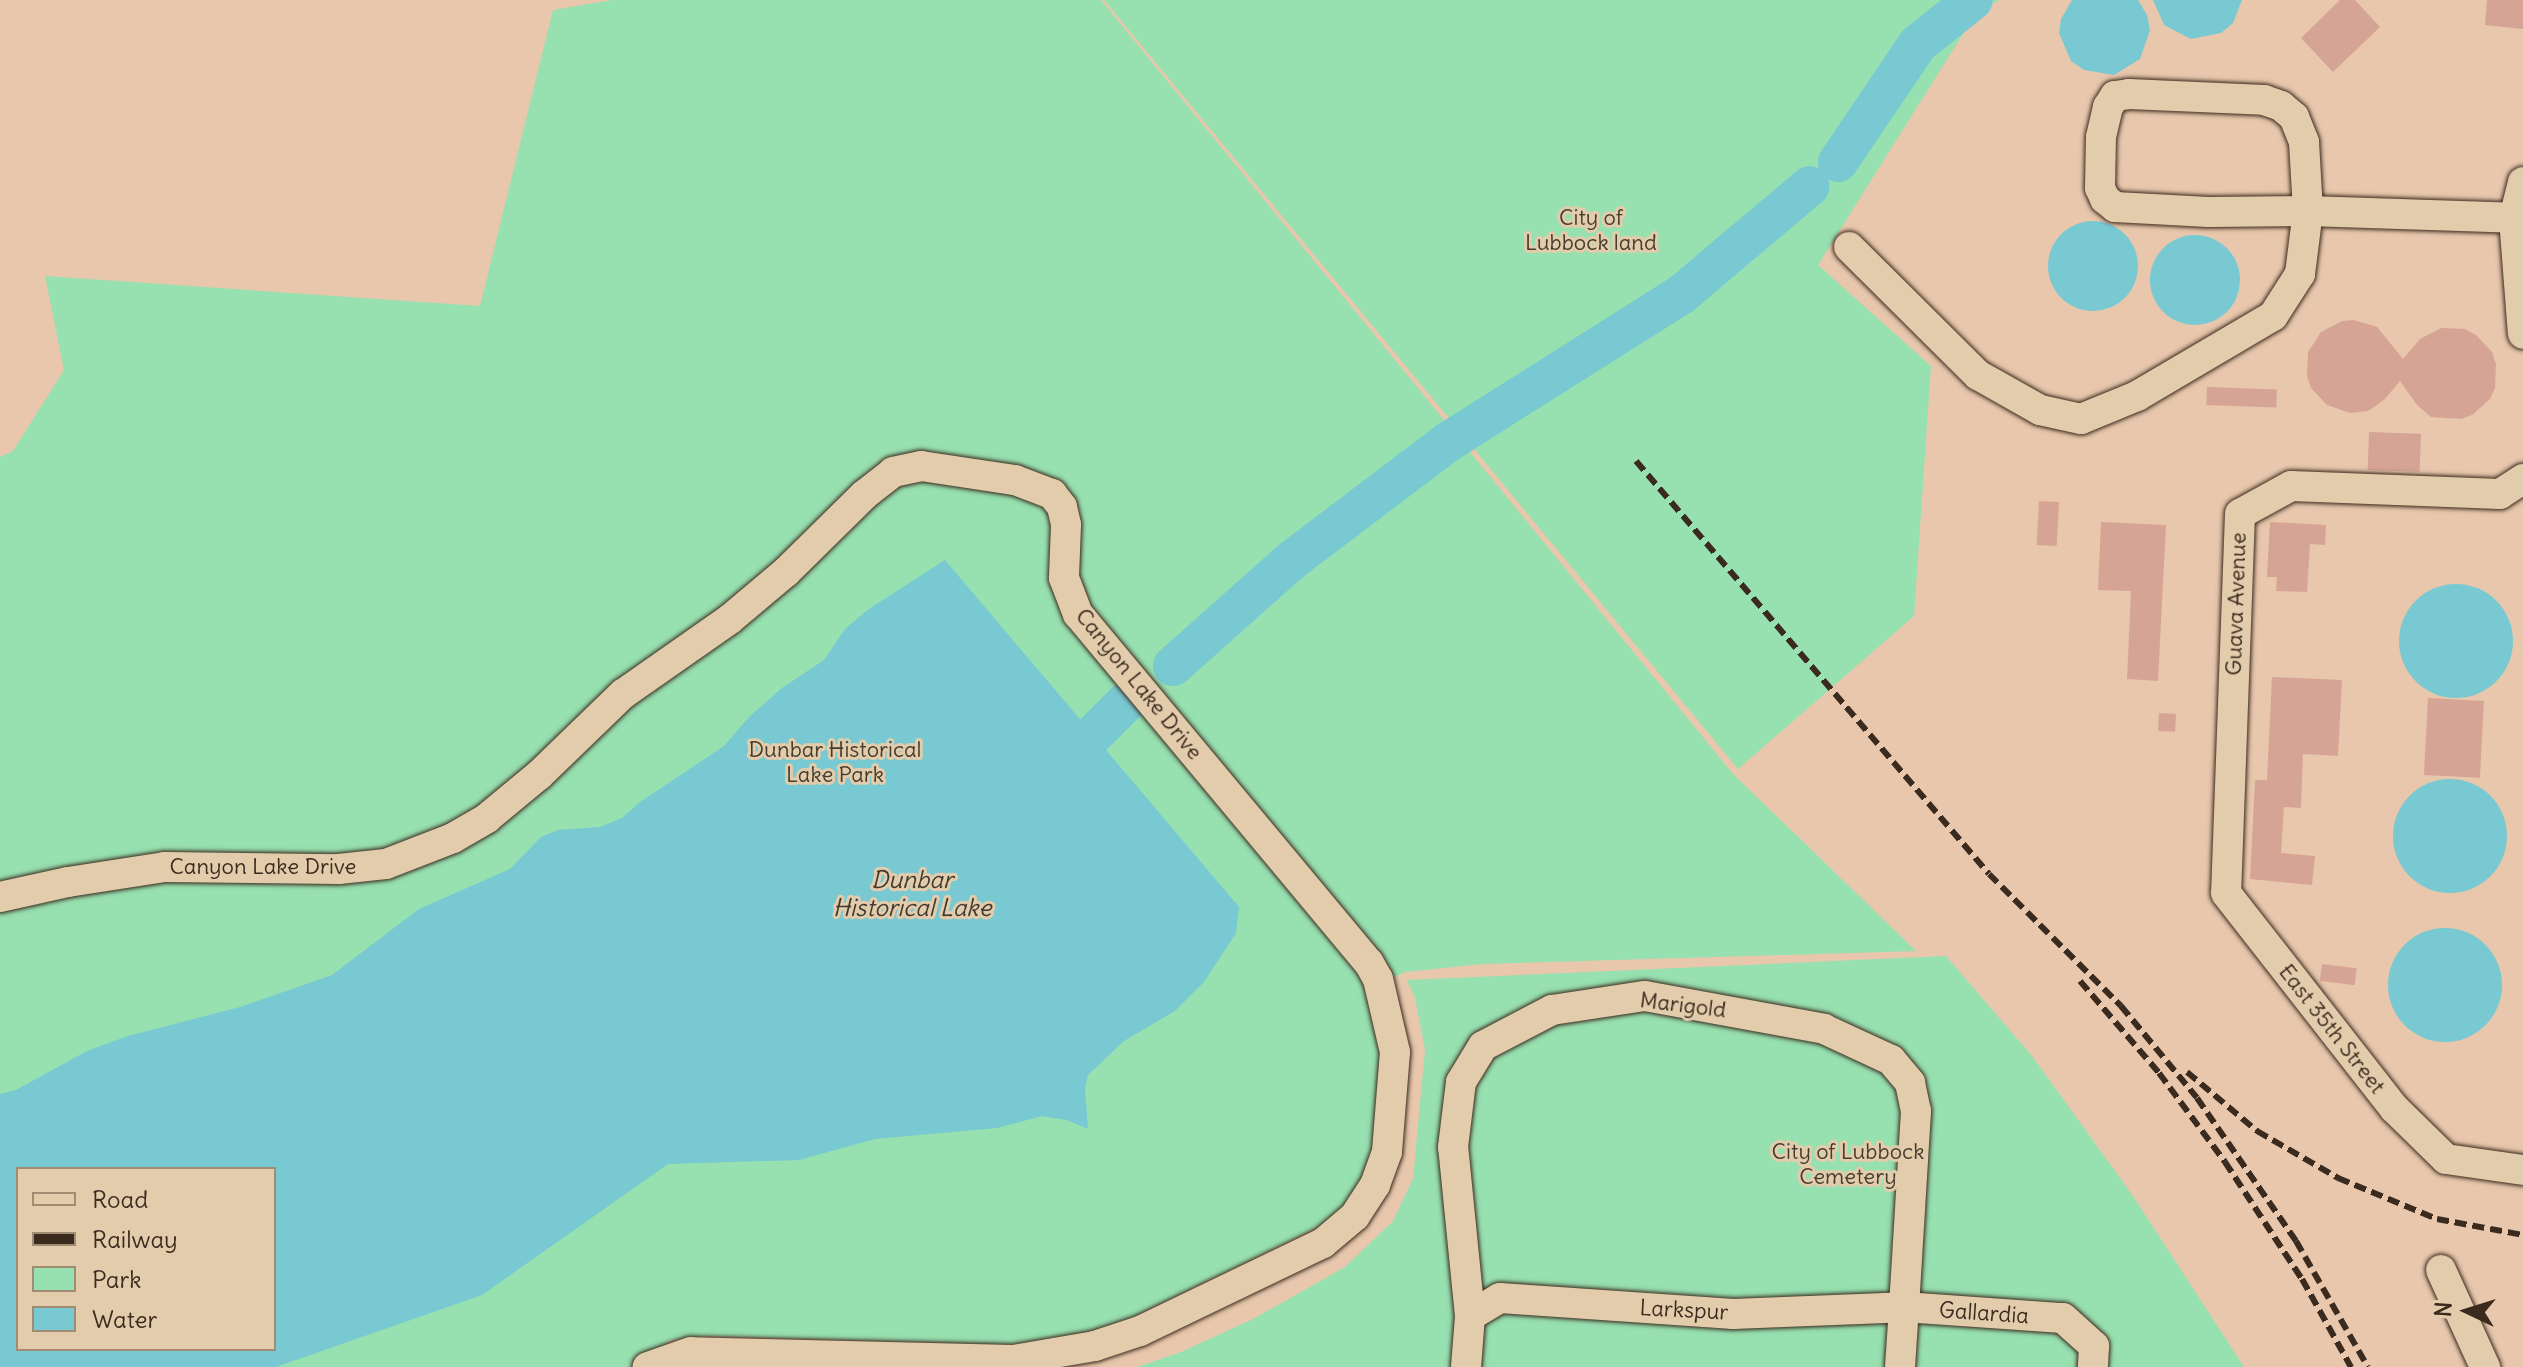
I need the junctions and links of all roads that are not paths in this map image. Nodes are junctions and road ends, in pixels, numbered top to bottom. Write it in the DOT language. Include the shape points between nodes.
graph roads {
  1 [pos="2523,182"];
  2 [pos="2308,211"];
  3 [pos="2514,218"];
  4 [pos="1849,247"];
  5 [pos="2523,334"];
  6 [pos="2523,479"];
  7 [pos="2226,893"];
  8 [pos="0,897"];
  9 [pos="2523,1170"];
  10 [pos="2441,1270"];
  11 [pos="1904,1307"];
  12 [pos="1470,1316"];
  13 [pos="988,1364"];
  14 [pos="648,1367"];
  15 [pos="1466,1367"];
  16 [pos="1900,1367"];
  17 [pos="2093,1367"];
  18 [pos="2485,1367"];
  1 -- 3 [label="street"];
  2 -- 2 [label="street" via="2304,142 2294,117 2281,106 2264,100 2129,94 2115,96 2108,107 2099,171 2105,199 2115,207"];
  2 -- 3 [label="street"];
  2 -- 4 [label="street" via="2300,274 2273,316 2137,396 2081,419 2040,410 1978,375"];
  3 -- 5 [label="street"];
  6 -- 7 [label="street, Guava Avenue" via="2500,494 2291,486 2240,514"];
  7 -- 9 [label="street, East 35th Street" via="2395,1109 2446,1159"];
  8 -- 13 [label="street, Canyon Lake Drive" via="165,867 339,869 386,864 453,838 487,818 623,694 730,619 786,572 893,472 921,466 1015,480 1052,494 1066,525 1064,578 1078,614 1378,979 1393,1040 1393,1108 1387,1152 1375,1185 1355,1216 1323,1243 1140,1331 1056,1354"];
  10 -- 18 [label="street"];
  11 -- 12 [label="street, Larkspur" via="1733,1314 1500,1298"];
  11 -- 12 [label="street, Marigold" via="1916,1111 1910,1083 1891,1060 1824,1029 1645,996 1552,1010 1483,1046 1461,1082 1453,1147"];
  11 -- 16 [label="street"];
  11 -- 17 [label="street, Gallardia" via="2063,1318 2094,1346"];
  12 -- 15 [label="street, Marigold"];
  13 -- 14 [label="street, Canyon Lake Drive" via="691,1352"];
}
